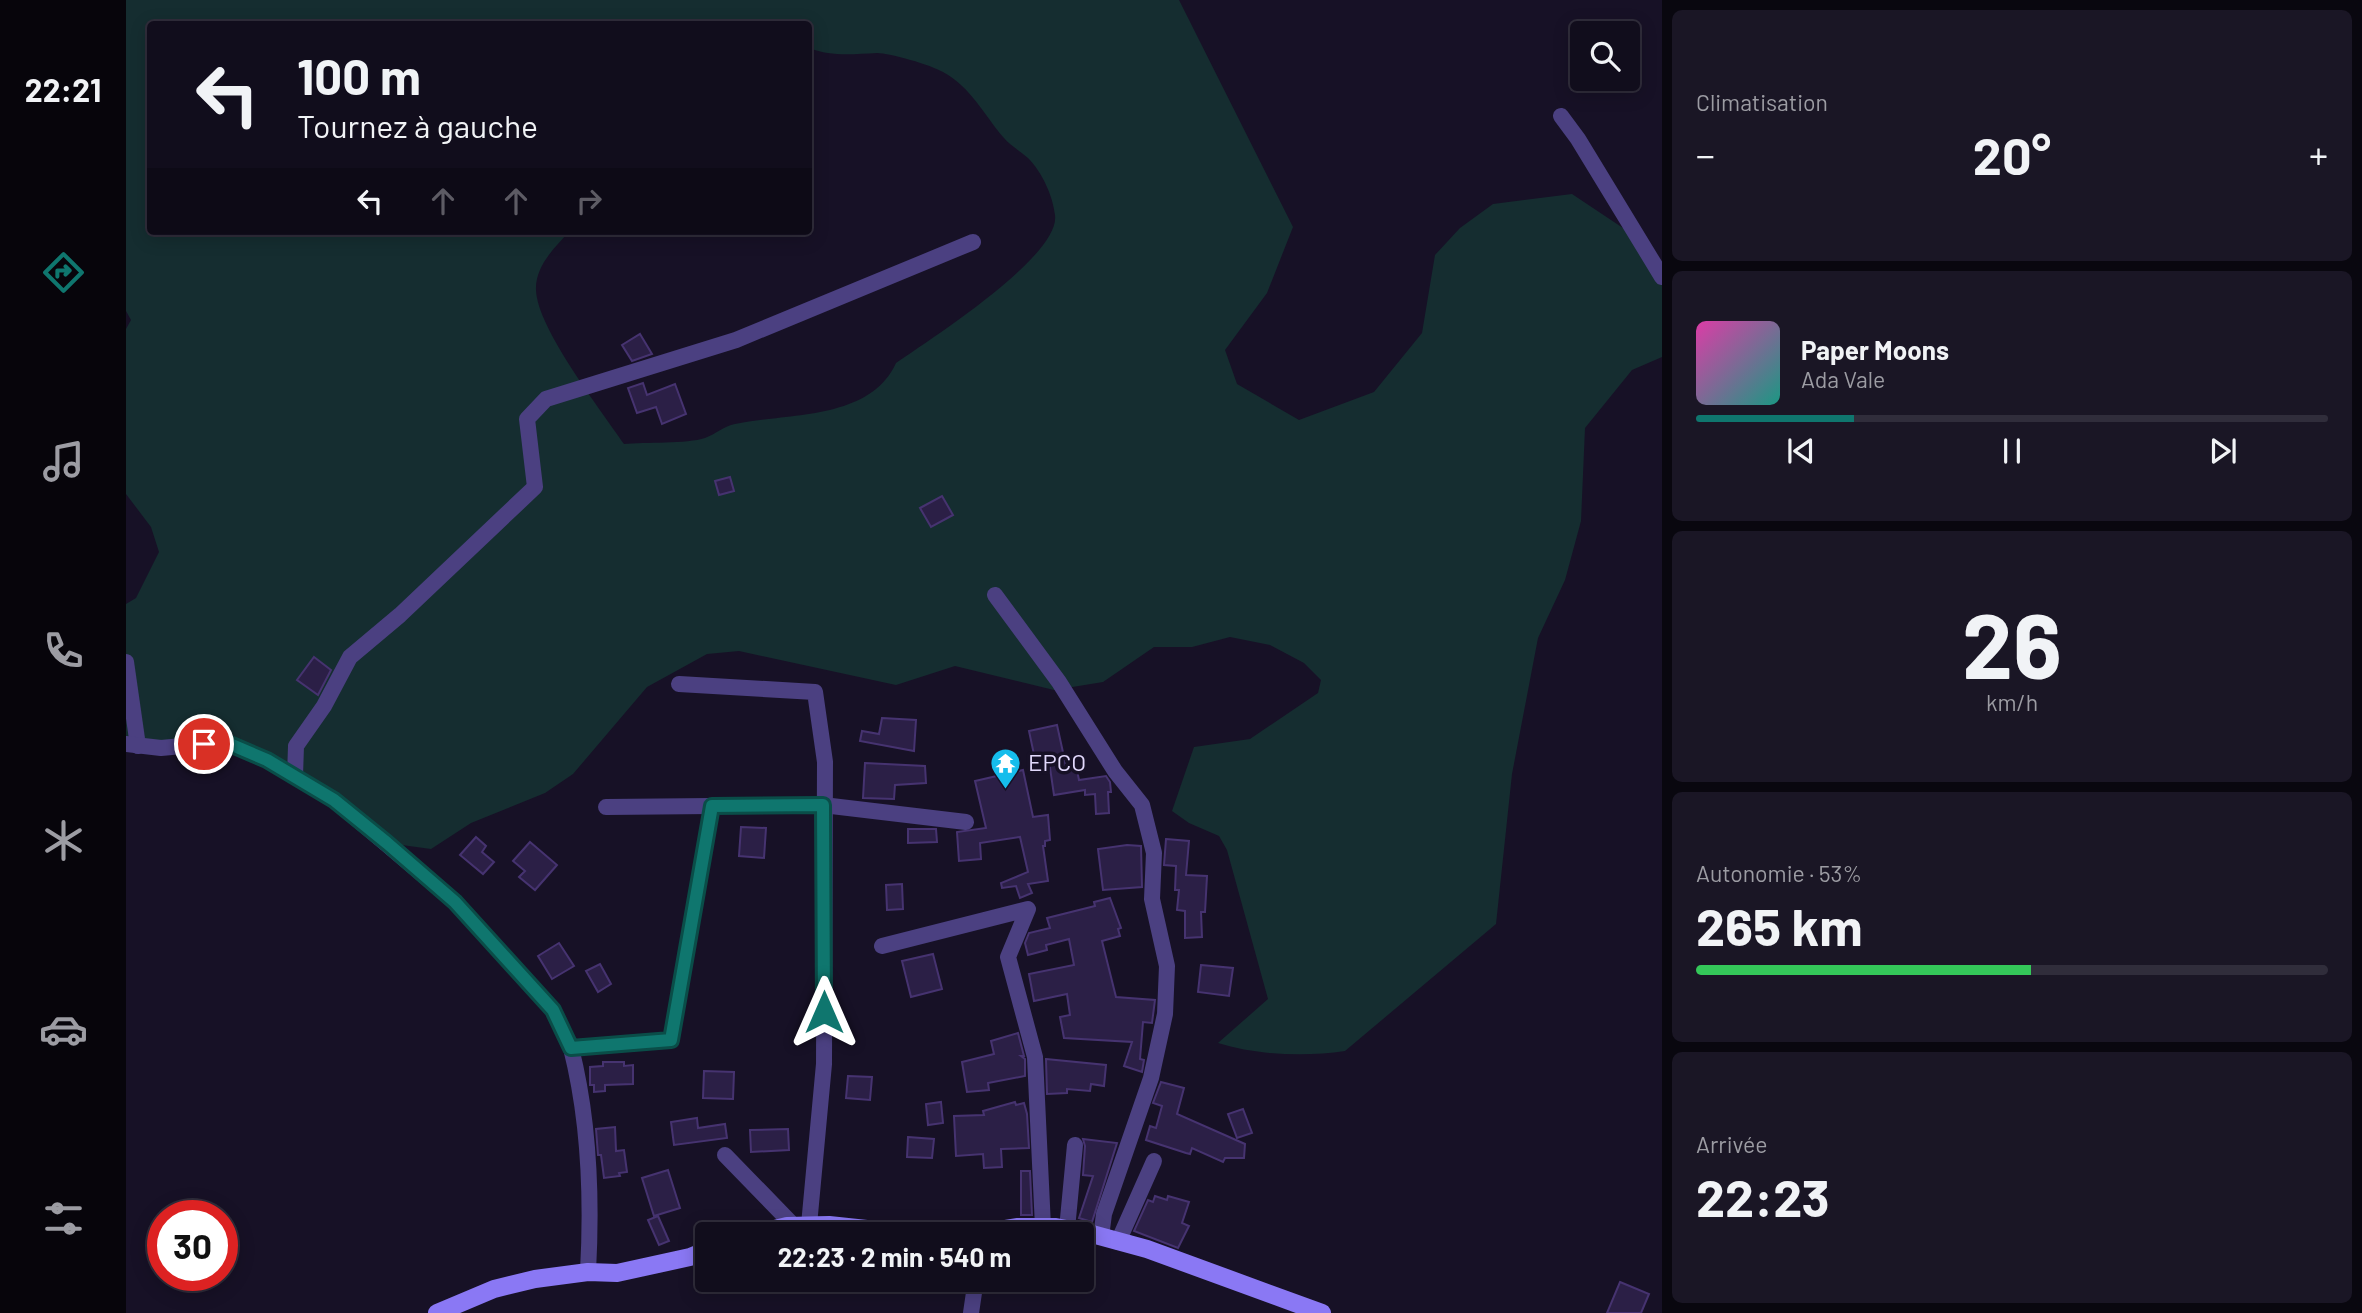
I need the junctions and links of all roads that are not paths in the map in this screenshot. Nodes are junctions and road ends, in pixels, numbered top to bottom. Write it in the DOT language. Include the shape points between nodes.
graph roads {
  1 [pos="1561,116"];
  2 [pos="973,242"];
  3 [pos="1662,277"];
  4 [pos="995,595"];
  5 [pos="126,662"];
  6 [pos="679,684"];
  7 [pos="132,745"];
  8 [pos="295,776"];
  9 [pos="823,805"];
  10 [pos="712,806"];
  11 [pos="606,807"];
  12 [pos="966,821"];
  13 [pos="882,946"];
  14 [pos="571,1048"];
  15 [pos="1075,1145"];
  16 [pos="725,1155"];
  17 [pos="1154,1161"];
  18 [pos="798,1222"];
  19 [pos="801,1222"];
  20 [pos="1043,1222"];
  21 [pos="1068,1222"];
  22 [pos="1094,1236"];
  23 [pos="1109,1240"];
  24 [pos="695,1255"];
  25 [pos="588,1272"];
  26 [pos="973,1292"];
  27 [pos="436,1313"];
  28 [pos="971,1313"];
  29 [pos="1322,1313"];
  1 -- 3 [label="street"];
  2 -- 8 [label="street" via="736,340 546,399 527,419 535,487 350,657 296,746"];
  4 -- 23 [label="street" via="1142,805 1154,853 1152,899 1167,966 1165,1014 1151,1078 1104,1214"];
  5 -- 7 [label="street"];
  6 -- 9 [label="street" via="815,692 825,762"];
  7 -- 8 [label="street" via="161,748 225,742"];
  8 -- 14 [label="street" via="334,800 455,902 553,1010"];
  9 -- 10 [label="street"];
  9 -- 12 [label="street"];
  9 -- 19 [label="street" via="824,1064"];
  10 -- 11 [label="street"];
  10 -- 14 [label="street" via="671,1040"];
  13 -- 20 [label="street" via="1028,908 1008,957 1035,1057"];
  14 -- 25 [label="street" via="579,1080 591,1223"];
  15 -- 21 [label="street"];
  16 -- 18 [label="street"];
  17 -- 23 [label="street"];
  22 -- 23 [label="street"];
  23 -- 29 [label="street"];
  24 -- 25 [label="street" via="617,1273"];
  25 -- 27 [label="street" via="494,1289"];
  26 -- 28 [label="street"];
}
